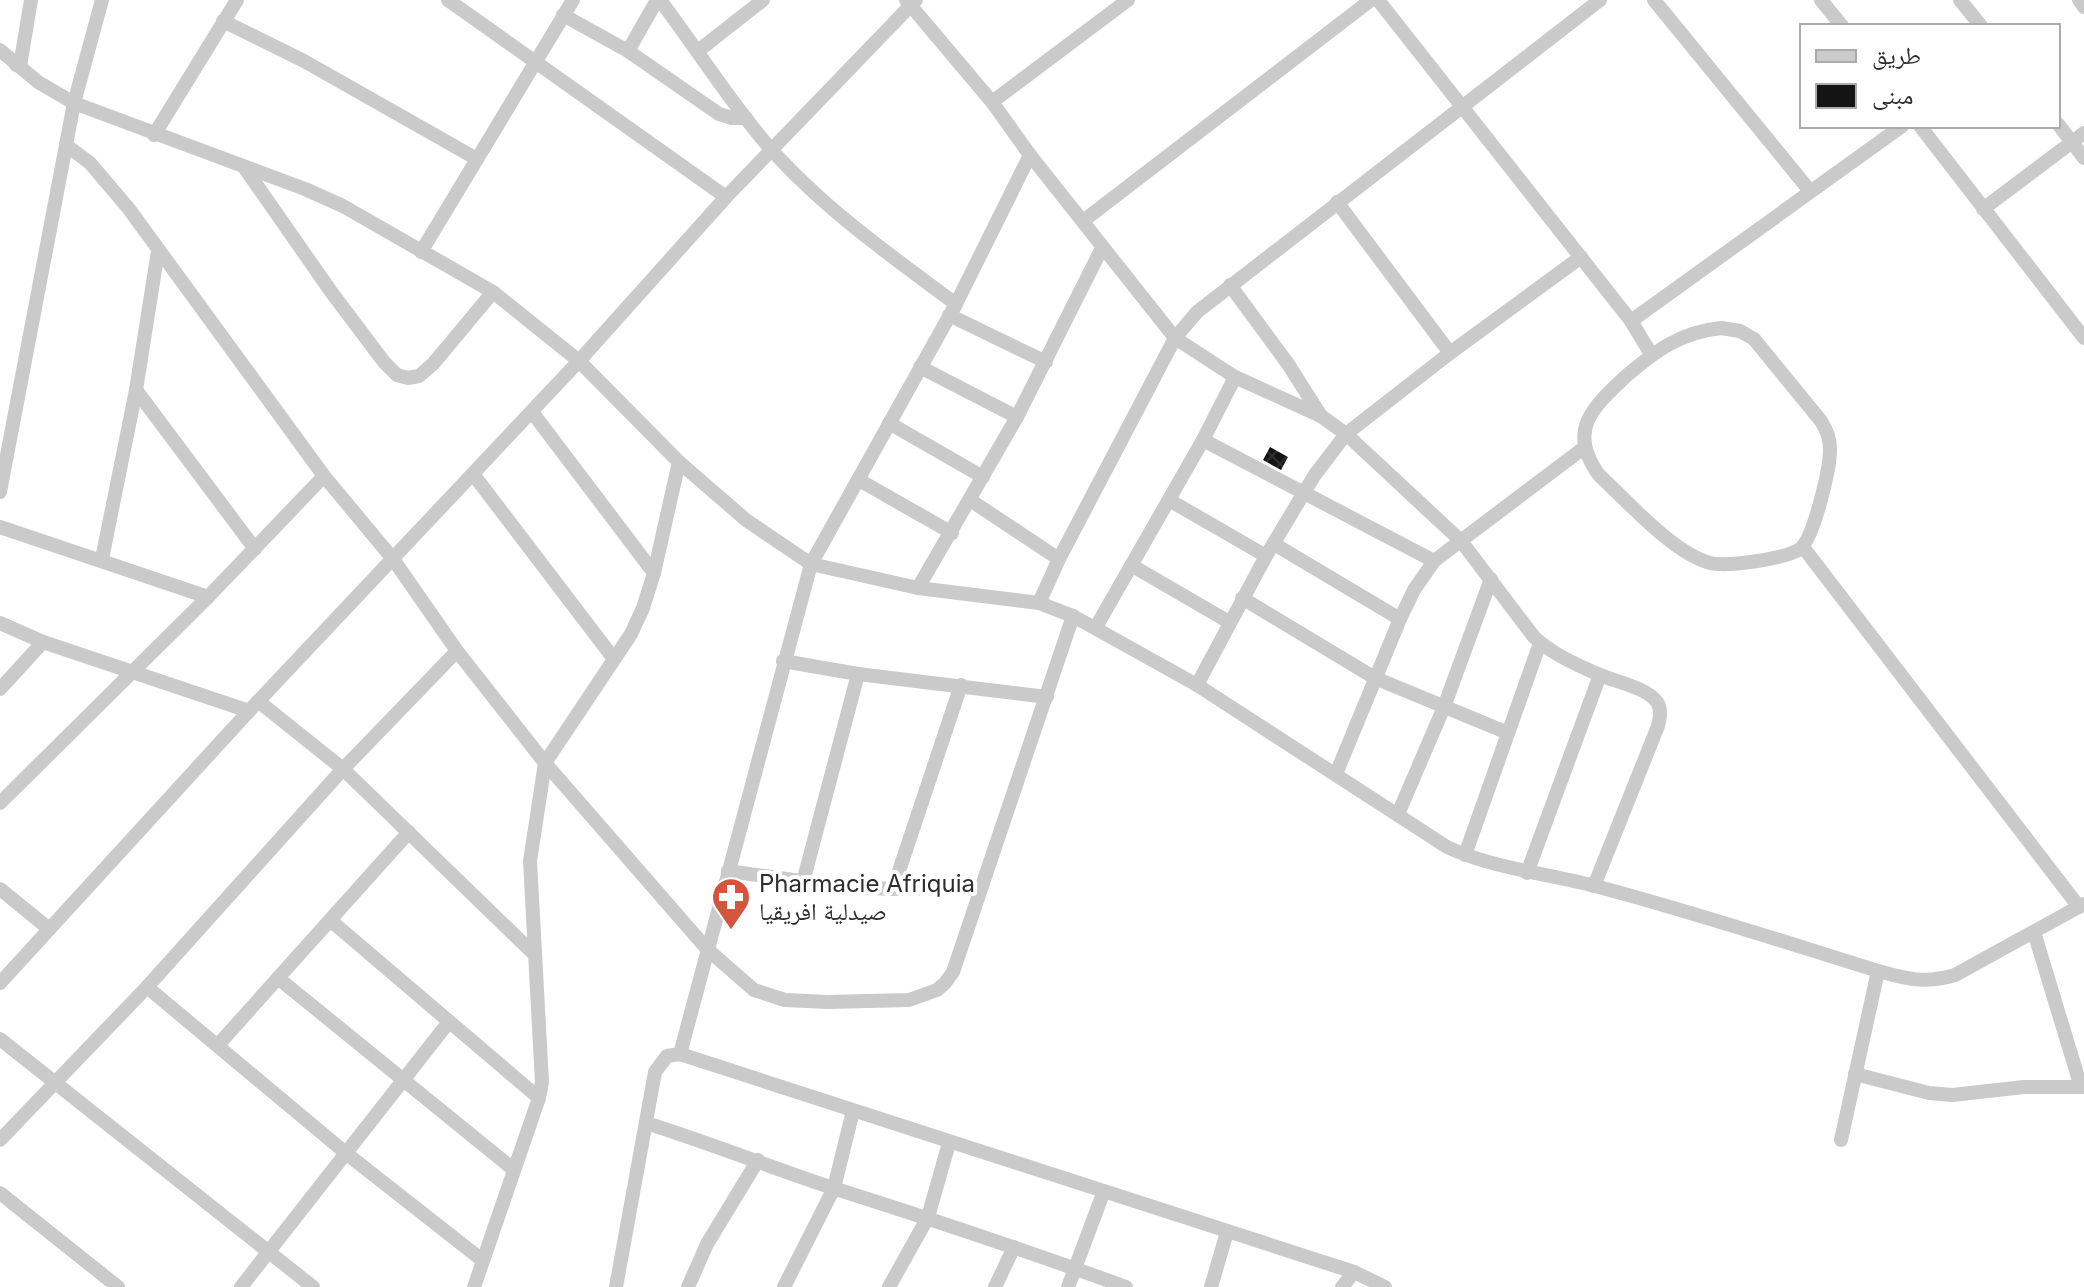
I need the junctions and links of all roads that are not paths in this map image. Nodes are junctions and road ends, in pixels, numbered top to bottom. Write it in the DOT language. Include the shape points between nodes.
graph roads {
  1 [pos="31,0"];
  2 [pos="102,0"];
  3 [pos="237,0"];
  4 [pos="448,0"];
  5 [pos="573,0"];
  6 [pos="659,0"];
  7 [pos="763,0"];
  8 [pos="1128,0"];
  9 [pos="1371,0"];
  10 [pos="1378,0"];
  11 [pos="1600,0"];
  12 [pos="1654,0"];
  13 [pos="1821,0"];
  14 [pos="1960,0"];
  15 [pos="2079,0"];
  16 [pos="910,2"];
  17 [pos="2084,7"];
  18 [pos="563,15"];
  19 [pos="223,21"];
  20 [pos="1840,24"];
  21 [pos="1979,24"];
  22 [pos="0,50"];
  23 [pos="628,51"];
  24 [pos="698,51"];
  25 [pos="0,62"];
  26 [pos="535,62"];
  27 [pos="20,66"];
  28 [pos="992,102"];
  29 [pos="74,103"];
  30 [pos="1460,106"];
  31 [pos="746,118"];
  32 [pos="2060,125"];
  33 [pos="1899,128"];
  34 [pos="1922,128"];
  35 [pos="154,135"];
  36 [pos="2078,137"];
  37 [pos="66,145"];
  38 [pos="772,150"];
  39 [pos="1030,155"];
  40 [pos="2084,158"];
  41 [pos="477,159"];
  42 [pos="244,167"];
  43 [pos="1810,191"];
  44 [pos="726,197"];
  45 [pos="1337,202"];
  46 [pos="1983,209"];
  47 [pos="1083,221"];
  48 [pos="1102,248"];
  49 [pos="158,251"];
  50 [pos="421,252"];
  51 [pos="1581,257"];
  52 [pos="1230,285"];
  53 [pos="493,292"];
  54 [pos="952,310"];
  55 [pos="1631,321"];
  56 [pos="1175,338"];
  57 [pos="2084,338"];
  58 [pos="1450,353"];
  59 [pos="1651,354"];
  60 [pos="579,361"];
  61 [pos="1046,362"];
  62 [pos="920,367"];
  63 [pos="1235,377"];
  64 [pos="136,390"];
  65 [pos="532,412"];
  66 [pos="1321,416"];
  67 [pos="1017,417"];
  68 [pos="889,423"];
  69 [pos="1346,434"];
  70 [pos="5,436"];
  71 [pos="1203,440"];
  72 [pos="1585,447"];
  73 [pos="679,462"];
  74 [pos="473,474"];
  75 [pos="324,476"];
  76 [pos="983,477"];
  77 [pos="859,480"];
  78 [pos="0,492"];
  79 [pos="1303,494"];
  80 [pos="970,500"];
  81 [pos="1169,500"];
  82 [pos="0,527"];
  83 [pos="952,533"];
  84 [pos="1461,541"];
  85 [pos="1803,547"];
  86 [pos="255,549"];
  87 [pos="1270,550"];
  88 [pos="102,559"];
  89 [pos="393,559"];
  90 [pos="1059,559"];
  91 [pos="1434,561"];
  92 [pos="811,564"];
  93 [pos="1131,565"];
  94 [pos="654,573"];
  95 [pos="1491,579"];
  96 [pos="918,588"];
  97 [pos="208,597"];
  98 [pos="1242,598"];
  99 [pos="1039,603"];
  100 [pos="1073,616"];
  101 [pos="1400,619"];
  102 [pos="1229,622"];
  103 [pos="0,623"];
  104 [pos="1096,627"];
  105 [pos="43,642"];
  106 [pos="1540,643"];
  107 [pos="457,651"];
  108 [pos="614,659"];
  109 [pos="783,661"];
  110 [pos="132,672"];
  111 [pos="858,674"];
  112 [pos="1600,675"];
  113 [pos="1375,678"];
  114 [pos="961,685"];
  115 [pos="1197,685"];
  116 [pos="0,689"];
  117 [pos="1047,697"];
  118 [pos="254,706"];
  119 [pos="1444,707"];
  120 [pos="1508,733"];
  121 [pos="545,763"];
  122 [pos="343,769"];
  123 [pos="1336,774"];
  124 [pos="0,803"];
  125 [pos="1398,814"];
  126 [pos="409,832"];
  127 [pos="1465,855"];
  128 [pos="728,871"];
  129 [pos="1527,873"];
  130 [pos="803,882"];
  131 [pos="1594,886"];
  132 [pos="980,887"];
  133 [pos="0,889"];
  134 [pos="893,889"];
  135 [pos="2081,906"];
  136 [pos="330,920"];
  137 [pos="48,928"];
  138 [pos="2034,932"];
  139 [pos="707,949"];
  140 [pos="535,955"];
  141 [pos="1878,971"];
  142 [pos="278,978"];
  143 [pos="0,983"];
  144 [pos="147,987"];
  145 [pos="448,1023"];
  146 [pos="0,1039"];
  147 [pos="218,1045"];
  148 [pos="680,1054"];
  149 [pos="1855,1074"];
  150 [pos="404,1081"];
  151 [pos="56,1084"];
  152 [pos="2083,1087"];
  153 [pos="539,1098"];
  154 [pos="853,1111"];
  155 [pos="646,1123"];
  156 [pos="0,1140"];
  157 [pos="1841,1140"];
  158 [pos="949,1143"];
  159 [pos="347,1154"];
  160 [pos="758,1160"];
  161 [pos="513,1169"];
  162 [pos="834,1188"];
  163 [pos="1104,1191"];
  164 [pos="0,1193"];
  165 [pos="928,1217"];
  166 [pos="1227,1232"];
  167 [pos="1014,1247"];
  168 [pos="269,1252"];
  169 [pos="482,1260"];
  170 [pos="1076,1268"];
  171 [pos="1354,1272"];
  172 [pos="118,1287"];
  173 [pos="241,1287"];
  174 [pos="313,1287"];
  175 [pos="474,1287"];
  176 [pos="616,1287"];
  177 [pos="688,1287"];
  178 [pos="784,1287"];
  179 [pos="889,1287"];
  180 [pos="995,1287"];
  181 [pos="1068,1287"];
  182 [pos="1126,1287"];
  183 [pos="1211,1287"];
  184 [pos="1342,1287"];
  185 [pos="1385,1287"];
  1 -- 27 [label="street"];
  2 -- 29 [label="street"];
  3 -- 19 [label="street"];
  4 -- 26 [label="street"];
  5 -- 18 [label="street"];
  6 -- 23 [label="street"];
  6 -- 24 [label="street"];
  7 -- 24 [label="street"];
  8 -- 28 [label="street"];
  9 -- 47 [label="street"];
  10 -- 30 [label="street"];
  11 -- 30 [label="street"];
  12 -- 43 [label="street"];
  13 -- 20 [label="street"];
  14 -- 21 [label="street"];
  15 -- 17 [label="street"];
  16 -- 28 [label="street"];
  16 -- 38 [label="street"];
  18 -- 23 [label="street"];
  18 -- 26 [label="street"];
  19 -- 35 [label="street"];
  19 -- 41 [label="street"];
  22 -- 27 [label="street"];
  23 -- 31 [label="street" via="719,114"];
  24 -- 31 [label="street"];
  25 -- 27 [label="street"];
  26 -- 41 [label="street"];
  26 -- 44 [label="street"];
  27 -- 29 [label="street"];
  28 -- 39 [label="street"];
  29 -- 35 [label="street"];
  29 -- 37 [label="street"];
  30 -- 45 [label="street"];
  30 -- 51 [label="street"];
  31 -- 38 [label="street"];
  32 -- 36 [label="street"];
  33 -- 43 [label="street"];
  34 -- 46 [label="street"];
  35 -- 42 [label="street"];
  36 -- 40 [label="street"];
  36 -- 46 [label="street"];
  37 -- 49 [label="street" via="107,181"];
  37 -- 70 [label="street"];
  38 -- 44 [label="street"];
  38 -- 54 [label="street"];
  39 -- 47 [label="street"];
  39 -- 54 [label="street"];
  41 -- 50 [label="street"];
  42 -- 50 [label="street" via="343,206"];
  42 -- 53 [label="street" via="397,375 419,376 433,364"];
  43 -- 55 [label="street"];
  44 -- 60 [label="street"];
  45 -- 52 [label="street"];
  45 -- 58 [label="street"];
  46 -- 57 [label="street"];
  47 -- 48 [label="street"];
  48 -- 56 [label="street"];
  48 -- 61 [label="street"];
  49 -- 64 [label="street"];
  49 -- 75 [label="street"];
  50 -- 53 [label="street"];
  51 -- 55 [label="street"];
  51 -- 58 [label="street"];
  52 -- 56 [label="street"];
  52 -- 66 [label="street"];
  53 -- 60 [label="street"];
  54 -- 61 [label="street"];
  54 -- 62 [label="street"];
  55 -- 59 [label="street"];
  56 -- 63 [label="street"];
  56 -- 90 [label="street"];
  58 -- 69 [label="street"];
  59 -- 72 [label="street" via="1595,405 1584,430"];
  59 -- 85 [label="street" via="1699,330 1740,331 1754,339 1821,421 1830,453"];
  60 -- 65 [label="street"];
  60 -- 73 [label="street"];
  61 -- 67 [label="street"];
  62 -- 67 [label="street"];
  62 -- 68 [label="street"];
  63 -- 66 [label="street"];
  63 -- 71 [label="street"];
  64 -- 86 [label="street"];
  64 -- 88 [label="street"];
  65 -- 74 [label="street"];
  65 -- 94 [label="street"];
  66 -- 69 [label="street"];
  67 -- 76 [label="street"];
  68 -- 76 [label="street"];
  68 -- 77 [label="street"];
  69 -- 79 [label="street"];
  69 -- 84 [label="street"];
  70 -- 78 [label="street"];
  71 -- 79 [label="street"];
  71 -- 81 [label="street"];
  72 -- 84 [label="street"];
  72 -- 85 [label="street" via="1599,475 1677,546 1711,563 1766,561"];
  73 -- 92 [label="street" via="746,520"];
  73 -- 94 [label="street"];
  74 -- 89 [label="street"];
  74 -- 108 [label="street"];
  75 -- 86 [label="street"];
  75 -- 89 [label="street"];
  76 -- 80 [label="street"];
  77 -- 83 [label="street"];
  77 -- 92 [label="street"];
  79 -- 87 [label="street"];
  79 -- 91 [label="street"];
  80 -- 83 [label="street"];
  80 -- 90 [label="street"];
  81 -- 87 [label="street"];
  81 -- 93 [label="street"];
  82 -- 88 [label="street"];
  83 -- 96 [label="street"];
  84 -- 91 [label="street"];
  84 -- 95 [label="street"];
  85 -- 135 [label="street"];
  86 -- 97 [label="street"];
  87 -- 98 [label="street"];
  87 -- 101 [label="street"];
  88 -- 97 [label="street"];
  89 -- 107 [label="street"];
  89 -- 118 [label="street"];
  90 -- 99 [label="street"];
  91 -- 101 [label="street"];
  92 -- 96 [label="street"];
  92 -- 109 [label="street"];
  93 -- 102 [label="street"];
  93 -- 104 [label="street"];
  94 -- 108 [label="street" via="631,634"];
  95 -- 106 [label="street"];
  95 -- 119 [label="street"];
  96 -- 99 [label="street"];
  97 -- 110 [label="street"];
  98 -- 102 [label="street"];
  98 -- 113 [label="street"];
  99 -- 100 [label="street"];
  100 -- 104 [label="street"];
  100 -- 117 [label="street"];
  101 -- 113 [label="street"];
  102 -- 115 [label="street"];
  103 -- 105 [label="street"];
  104 -- 115 [label="street"];
  105 -- 110 [label="street"];
  105 -- 116 [label="street"];
  106 -- 112 [label="street"];
  106 -- 120 [label="street"];
  107 -- 121 [label="street"];
  107 -- 122 [label="street"];
  108 -- 121 [label="street"];
  109 -- 111 [label="street"];
  109 -- 128 [label="street"];
  110 -- 118 [label="street"];
  110 -- 124 [label="street"];
  111 -- 114 [label="street"];
  111 -- 130 [label="street"];
  112 -- 129 [label="street"];
  112 -- 131 [label="street" via="1647,694 1658,703 1661,715"];
  113 -- 119 [label="street"];
  113 -- 123 [label="street"];
  114 -- 117 [label="street"];
  114 -- 134 [label="street"];
  115 -- 123 [label="street"];
  117 -- 132 [label="street"];
  118 -- 122 [label="street"];
  118 -- 137 [label="street"];
  119 -- 120 [label="street"];
  119 -- 125 [label="street"];
  120 -- 127 [label="street"];
  121 -- 139 [label="street"];
  121 -- 140 [label="street" via="530,861"];
  122 -- 126 [label="street"];
  122 -- 144 [label="street"];
  123 -- 125 [label="street"];
  125 -- 127 [label="street"];
  126 -- 136 [label="street"];
  126 -- 140 [label="street"];
  127 -- 129 [label="street"];
  128 -- 130 [label="street"];
  128 -- 139 [label="street"];
  129 -- 131 [label="street"];
  130 -- 134 [label="street"];
  131 -- 141 [label="street"];
  132 -- 134 [label="street"];
  132 -- 139 [label="street" via="953,972 937,990 909,1000 785,1000 754,990"];
  133 -- 137 [label="street"];
  135 -- 138 [label="street"];
  136 -- 142 [label="street"];
  136 -- 145 [label="street"];
  137 -- 143 [label="street"];
  138 -- 141 [label="street" via="1934,982"];
  138 -- 152 [label="street"];
  139 -- 148 [label="street"];
  140 -- 153 [label="street" via="543,1062"];
  141 -- 149 [label="street"];
  142 -- 147 [label="street"];
  142 -- 150 [label="street"];
  144 -- 147 [label="street"];
  144 -- 151 [label="street"];
  145 -- 150 [label="street"];
  145 -- 153 [label="street"];
  146 -- 151 [label="street"];
  147 -- 159 [label="street"];
  148 -- 154 [label="street"];
  148 -- 155 [label="street" via="659,1064"];
  149 -- 152 [label="street" via="1952,1095"];
  149 -- 157 [label="street"];
  150 -- 159 [label="street"];
  150 -- 161 [label="street"];
  151 -- 156 [label="street"];
  151 -- 168 [label="street"];
  153 -- 161 [label="street"];
  154 -- 158 [label="street"];
  154 -- 162 [label="street"];
  155 -- 160 [label="street"];
  155 -- 176 [label="street"];
  158 -- 163 [label="street"];
  158 -- 165 [label="street"];
  159 -- 168 [label="street"];
  159 -- 169 [label="street"];
  160 -- 162 [label="street"];
  160 -- 177 [label="street" via="707,1244"];
  161 -- 169 [label="street"];
  162 -- 165 [label="street"];
  162 -- 178 [label="street"];
  163 -- 166 [label="street"];
  163 -- 170 [label="street"];
  164 -- 172 [label="street"];
  165 -- 167 [label="street"];
  165 -- 179 [label="street"];
  166 -- 171 [label="street"];
  166 -- 183 [label="street"];
  167 -- 170 [label="street"];
  167 -- 180 [label="street"];
  168 -- 173 [label="street"];
  168 -- 174 [label="street"];
  169 -- 175 [label="street"];
  170 -- 181 [label="street"];
  170 -- 182 [label="street"];
  171 -- 184 [label="street"];
  171 -- 185 [label="street"];
}
